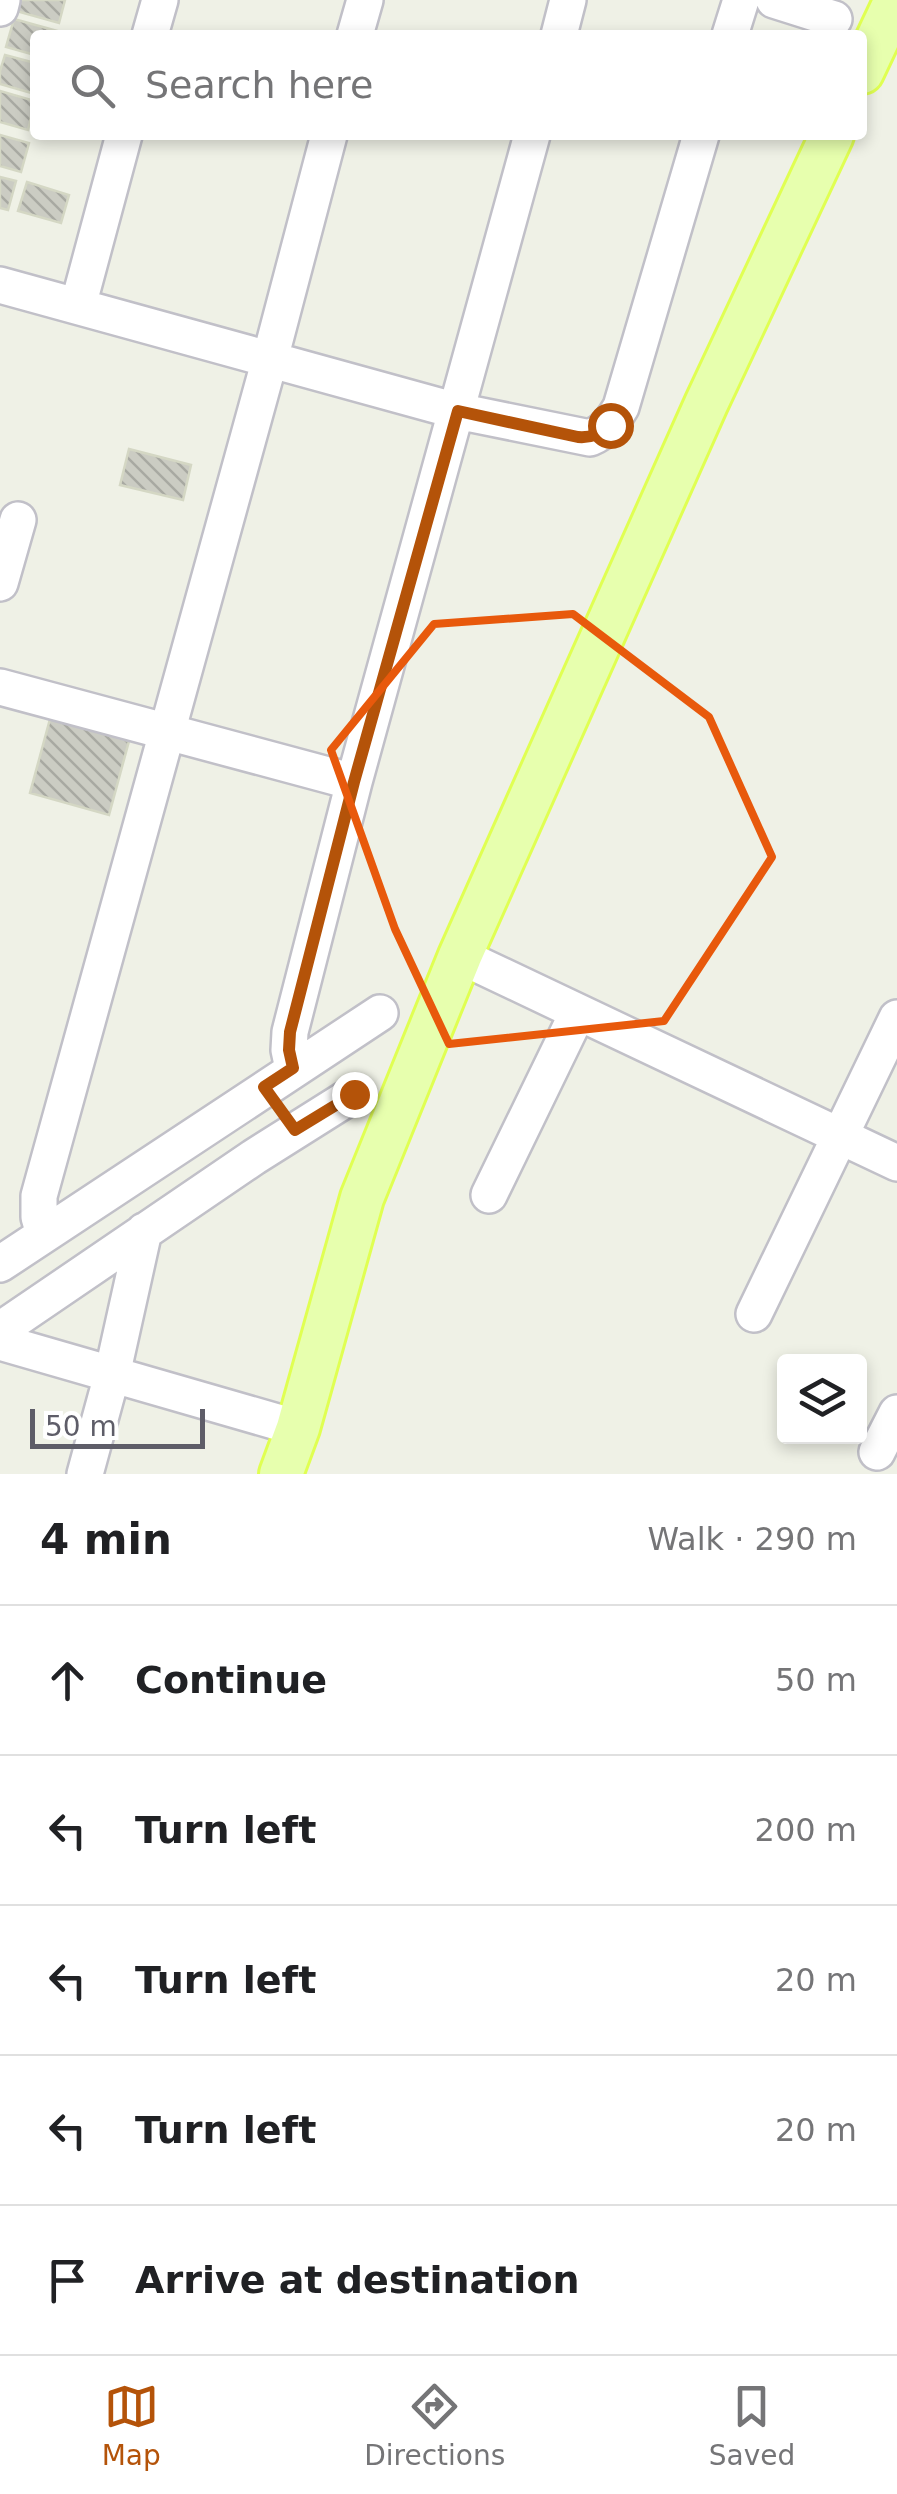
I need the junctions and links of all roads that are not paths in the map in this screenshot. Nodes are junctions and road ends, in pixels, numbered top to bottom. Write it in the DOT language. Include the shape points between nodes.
graph roads {
  1 [pos="2,0"];
  2 [pos="160,0"];
  3 [pos="364,0"];
  4 [pos="568,0"];
  5 [pos="740,0"];
  6 [pos="774,0"];
  7 [pos="0,8"];
  8 [pos="834,19"];
  9 [pos="151,30"];
  10 [pos="356,30"];
  11 [pos="560,30"];
  12 [pos="731,30"];
  13 [pos="123,140"];
  14 [pos="328,140"];
  15 [pos="531,140"];
  16 [pos="700,140"];
  17 [pos="830,140"];
  18 [pos="0,285"];
  19 [pos="78,306"];
  20 [pos="270,359"];
  21 [pos="458,411"];
  22 [pos="18,520"];
  23 [pos="0,583"];
  24 [pos="0,687"];
  25 [pos="167,732"];
  26 [pos="354,782"];
  27 [pos="460,956"];
  28 [pos="578,1012"];
  29 [pos="380,1013"];
  30 [pos="897,1018"];
  31 [pos="279,1078"];
  32 [pos="354,1094"];
  33 [pos="222,1115"];
  34 [pos="295,1130"];
  35 [pos="840,1136"];
  36 [pos="254,1158"];
  37 [pos="897,1164"];
  38 [pos="489,1195"];
  39 [pos="144,1232"];
  40 [pos="44,1234"];
  41 [pos="0,1264"];
  42 [pos="754,1314"];
  43 [pos="0,1330"];
  44 [pos="0,1342"];
  45 [pos="112,1375"];
  46 [pos="897,1412"];
  47 [pos="298,1428"];
  48 [pos="877,1452"];
  49 [pos="84,1474"];
  50 [pos="281,1474"];
  1 -- 7 [label="lane"];
  2 -- 9 [label="lane"];
  3 -- 10 [label="lane"];
  4 -- 11 [label="lane"];
  5 -- 12 [label="lane"];
  6 -- 8 [label="lane"];
  13 -- 19 [label="lane"];
  14 -- 20 [label="lane"];
  15 -- 21 [label="lane"];
  16 -- 21 [label="lane" via="622,407 610,425 590,438 578,437"];
  17 -- 27 [label="main road"];
  18 -- 19 [label="lane"];
  19 -- 20 [label="lane"];
  20 -- 21 [label="lane"];
  20 -- 25 [label="lane"];
  21 -- 26 [label="lane"];
  22 -- 23 [label="lane"];
  24 -- 25 [label="lane"];
  25 -- 26 [label="lane"];
  25 -- 40 [label="lane" via="39,1196"];
  26 -- 31 [label="lane"];
  27 -- 28 [label="lane"];
  27 -- 47 [label="main road" via="362,1198"];
  28 -- 35 [label="lane"];
  28 -- 38 [label="lane"];
  29 -- 31 [label="lane"];
  30 -- 35 [label="lane"];
  31 -- 33 [label="lane"];
  31 -- 34 [label="lane"];
  32 -- 34 [label="lane"];
  33 -- 36 [label="lane"];
  33 -- 40 [label="lane"];
  34 -- 36 [label="lane"];
  35 -- 37 [label="lane"];
  35 -- 42 [label="lane"];
  36 -- 39 [label="lane"];
  39 -- 43 [label="lane"];
  39 -- 45 [label="lane"];
  40 -- 41 [label="lane"];
  44 -- 45 [label="lane"];
  45 -- 47 [label="lane"];
  45 -- 49 [label="lane"];
  46 -- 48 [label="lane"];
  47 -- 50 [label="main road"];
}
